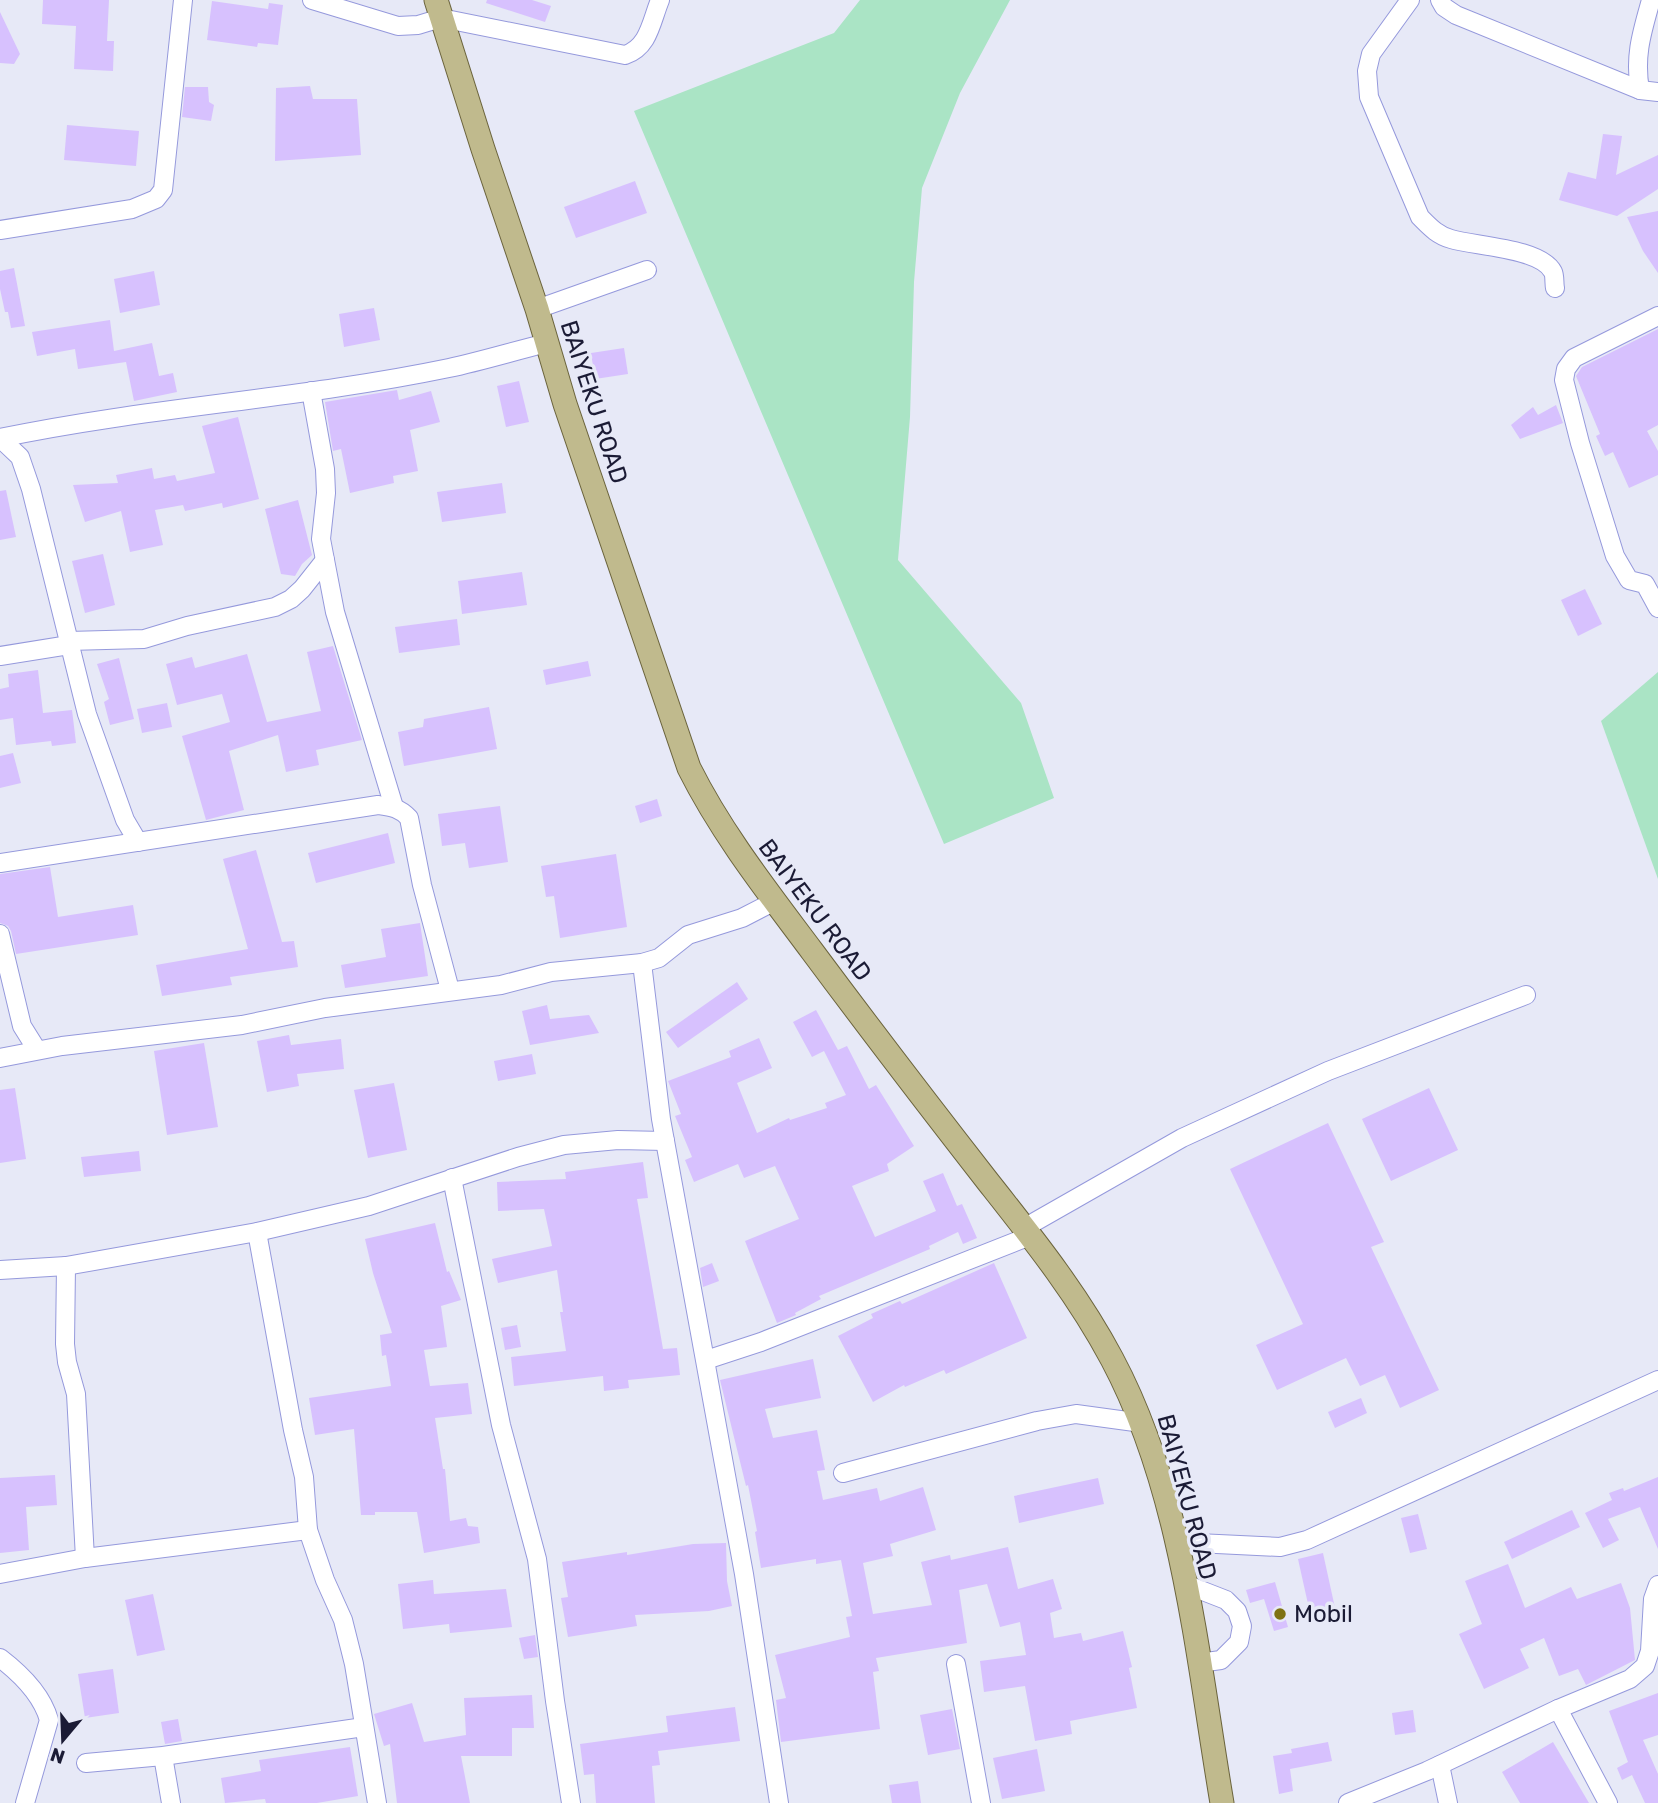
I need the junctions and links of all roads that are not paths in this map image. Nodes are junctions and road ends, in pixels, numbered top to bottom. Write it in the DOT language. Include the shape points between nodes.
graph roads {
  1 [pos="183,0"];
  2 [pos="312,0"];
  3 [pos="660,0"];
  4 [pos="1410,0"];
  5 [pos="1440,0"];
  6 [pos="1651,0"];
  7 [pos="439,9"];
  8 [pos="1640,90"];
  9 [pos="1658,92"];
  10 [pos="0,230"];
  11 [pos="647,270"];
  12 [pos="1555,288"];
  13 [pos="537,309"];
  14 [pos="1658,316"];
  15 [pos="547,343"];
  16 [pos="311,391"];
  17 [pos="31,431"];
  18 [pos="0,438"];
  19 [pos="20,457"];
  20 [pos="325,560"];
  21 [pos="1658,608"];
  22 [pos="69,643"];
  23 [pos="0,656"];
  24 [pos="394,807"];
  25 [pos="129,843"];
  26 [pos="0,863"];
  27 [pos="775,901"];
  28 [pos="0,934"];
  29 [pos="642,963"];
  30 [pos="450,990"];
  31 [pos="1526,995"];
  32 [pos="37,1050"];
  33 [pos="0,1058"];
  34 [pos="665,1141"];
  35 [pos="452,1178"];
  36 [pos="257,1232"];
  37 [pos="1027,1232"];
  38 [pos="66,1266"];
  39 [pos="0,1270"];
  40 [pos="706,1360"];
  41 [pos="1658,1380"];
  42 [pos="1142,1423"];
  43 [pos="843,1473"];
  44 [pos="308,1530"];
  45 [pos="1176,1542"];
  46 [pos="85,1558"];
  47 [pos="0,1574"];
  48 [pos="1185,1584"];
  49 [pos="1658,1585"];
  50 [pos="0,1658"];
  51 [pos="1199,1663"];
  52 [pos="956,1664"];
  53 [pos="1558,1709"];
  54 [pos="364,1727"];
  55 [pos="163,1756"];
  56 [pos="86,1763"];
  57 [pos="1440,1765"];
  58 [pos="25,1803"];
  59 [pos="171,1803"];
  60 [pos="377,1803"];
  61 [pos="571,1803"];
  62 [pos="779,1803"];
  63 [pos="981,1803"];
  64 [pos="1222,1803"];
  65 [pos="1348,1803"];
  66 [pos="1448,1803"];
  67 [pos="1608,1803"];
  1 -- 10 [label="street" via="163,190 156,200 132,209"];
  2 -- 7 [label="street" via="398,26 418,24"];
  3 -- 7 [label="street" via="643,44 625,55"];
  4 -- 12 [label="street" via="1371,54 1368,97 1420,217 1434,232 1451,239 1543,262 1553,271"];
  5 -- 8 [label="street" via="1456,15"];
  6 -- 8 [label="street" via="1638,45"];
  7 -- 13 [label="main road, BAIYEKU ROAD"];
  8 -- 9 [label="street"];
  11 -- 13 [label="street"];
  13 -- 15 [label="main road, BAIYEKU ROAD"];
  14 -- 21 [label="street" via="1574,358 1564,380 1615,556 1629,580 1645,584"];
  15 -- 16 [label="street" via="449,368"];
  15 -- 27 [label="main road, BAIYEKU ROAD" via="689,768 710,810"];
  16 -- 17 [label="street"];
  16 -- 20 [label="street" via="325,469 321,539"];
  17 -- 18 [label="street"];
  17 -- 19 [label="street"];
  18 -- 19 [label="street"];
  19 -- 22 [label="street"];
  20 -- 22 [label="street" via="302,589 275,607 144,639"];
  20 -- 24 [label="street" via="335,612"];
  22 -- 23 [label="street"];
  22 -- 25 [label="street"];
  24 -- 25 [label="street" via="378,805"];
  24 -- 30 [label="street" via="409,818"];
  25 -- 26 [label="street"];
  27 -- 29 [label="street" via="742,918 688,935 659,958"];
  27 -- 37 [label="main road, BAIYEKU ROAD"];
  28 -- 32 [label="street" via="22,1026"];
  29 -- 30 [label="street" via="551,972 501,985"];
  29 -- 34 [label="street"];
  30 -- 32 [label="street" via="242,1025"];
  31 -- 37 [label="street" via="1328,1071 1182,1138"];
  32 -- 33 [label="street"];
  34 -- 35 [label="street" via="564,1145"];
  34 -- 40 [label="street"];
  35 -- 36 [label="street" via="369,1206"];
  35 -- 61 [label="street" via="501,1425 537,1559"];
  36 -- 38 [label="street"];
  36 -- 44 [label="street" via="304,1477"];
  37 -- 40 [label="street" via="761,1342"];
  37 -- 42 [label="main road, BAIYEKU ROAD" via="1066,1281"];
  38 -- 39 [label="street"];
  38 -- 46 [label="street" via="65,1345 75,1394"];
  40 -- 62 [label="street"];
  41 -- 45 [label="street" via="1307,1540 1280,1548"];
  42 -- 43 [label="street" via="1076,1414"];
  42 -- 45 [label="main road, BAIYEKU ROAD"];
  44 -- 46 [label="street"];
  44 -- 54 [label="street" via="343,1620"];
  45 -- 48 [label="main road, BAIYEKU ROAD"];
  46 -- 47 [label="street"];
  48 -- 51 [label="main road, BAIYEKU ROAD"];
  48 -- 51 [label="street" via="1226,1600 1237,1611 1242,1626 1239,1642 1221,1660"];
  49 -- 53 [label="street" via="1645,1666 1630,1679"];
  50 -- 58 [label="street" via="33,1689 50,1720"];
  51 -- 64 [label="main road, BAIYEKU ROAD"];
  52 -- 63 [label="street"];
  53 -- 57 [label="street"];
  53 -- 67 [label="street"];
  54 -- 55 [label="street"];
  54 -- 60 [label="street"];
  55 -- 56 [label="street"];
  55 -- 59 [label="street"];
  57 -- 65 [label="street"];
  57 -- 66 [label="street"];
}
